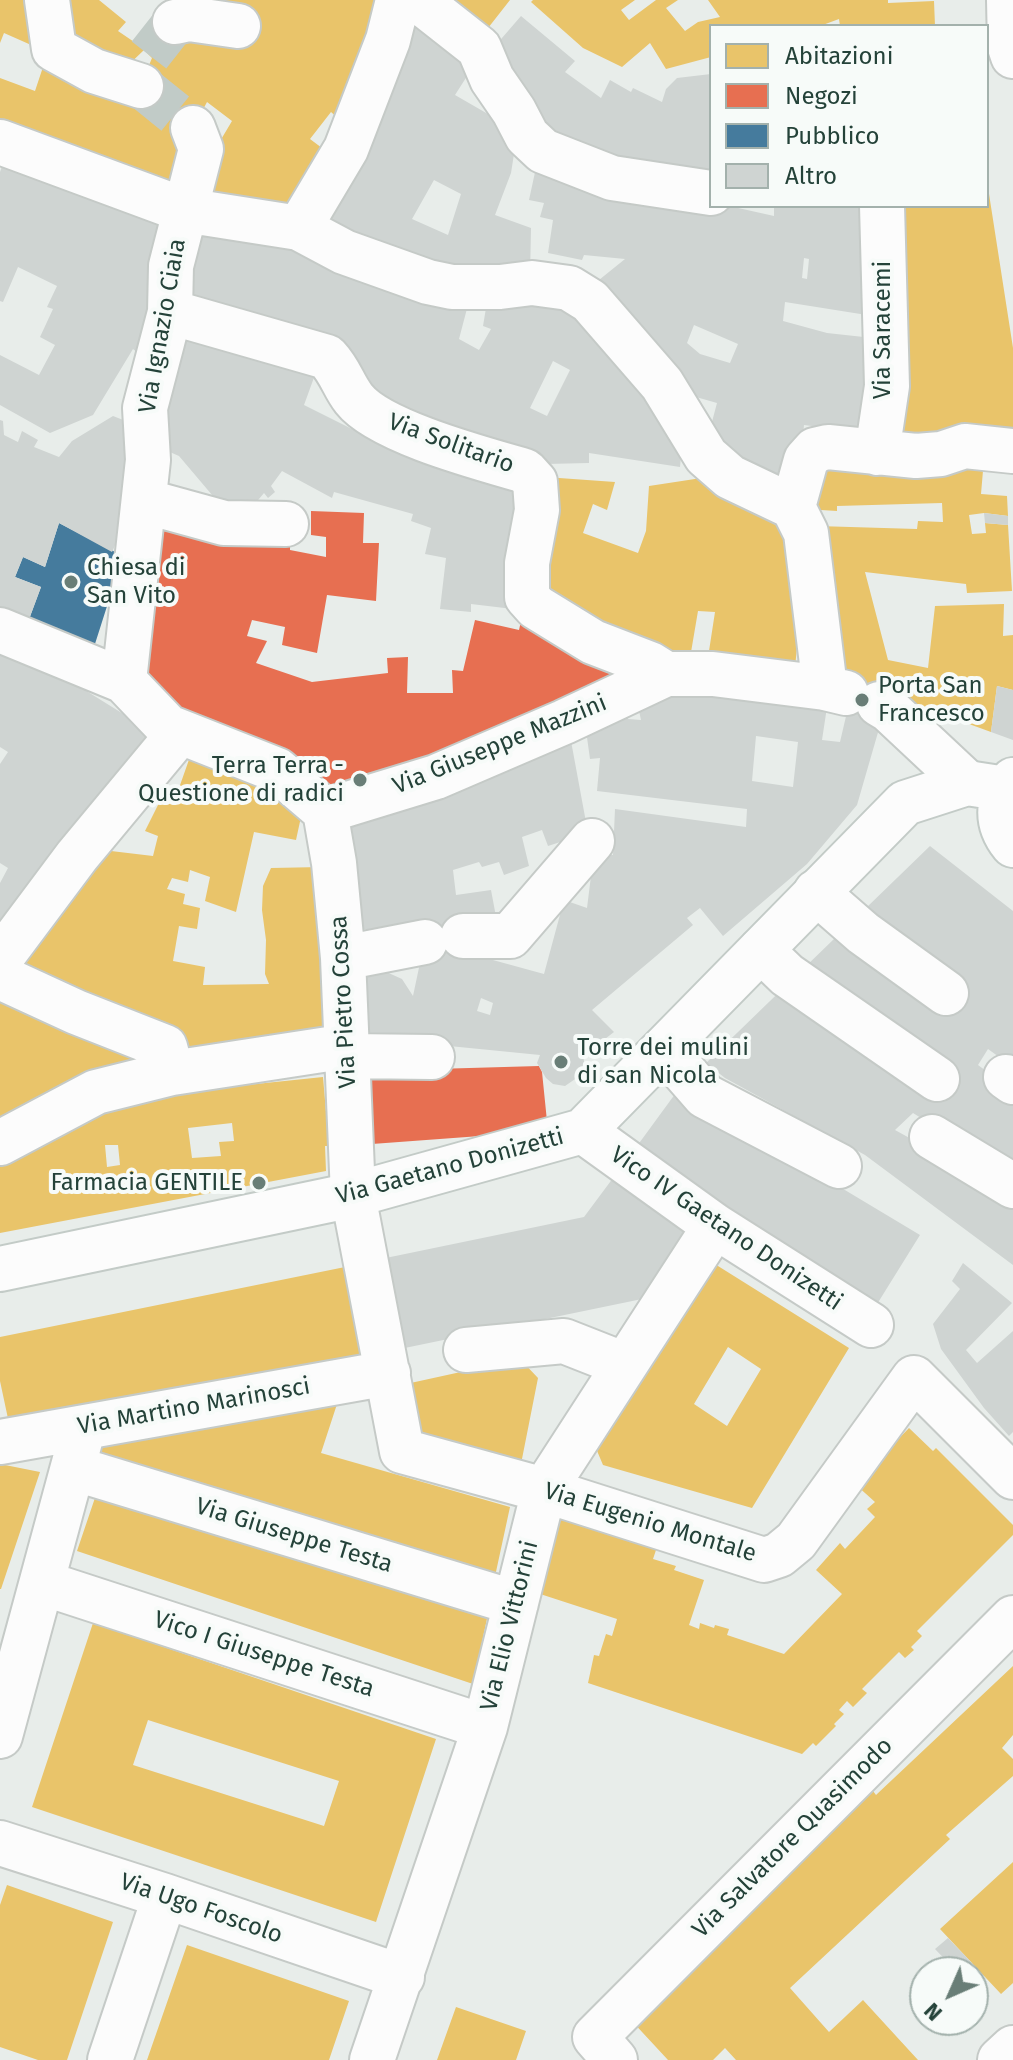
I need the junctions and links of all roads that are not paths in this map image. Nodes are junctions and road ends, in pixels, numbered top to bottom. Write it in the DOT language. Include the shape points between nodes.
graph roads {
  1 [pos="47,0"];
  2 [pos="398,0"];
  3 [pos="418,0"];
  4 [pos="1009,0"];
  5 [pos="238,26"];
  6 [pos="1003,51"];
  7 [pos="193,128"];
  8 [pos="0,142"];
  9 [pos="709,193"];
  10 [pos="882,208"];
  11 [pos="184,210"];
  12 [pos="299,228"];
  13 [pos="170,312"];
  14 [pos="1013,451"];
  15 [pos="877,453"];
  16 [pos="144,501"];
  17 [pos="793,507"];
  18 [pos="286,524"];
  19 [pos="0,630"];
  20 [pos="666,674"];
  21 [pos="124,681"];
  22 [pos="850,695"];
  23 [pos="180,732"];
  24 [pos="995,784"];
  25 [pos="325,811"];
  26 [pos="592,841"];
  27 [pos="1013,845"];
  28 [pos="816,892"];
  29 [pos="761,950"];
  30 [pos="343,958"];
  31 [pos="0,959"];
  32 [pos="0,977"];
  33 [pos="946,993"];
  34 [pos="664,1049"];
  35 [pos="348,1051"];
  36 [pos="432,1057"];
  37 [pos="172,1073"];
  38 [pos="937,1079"];
  39 [pos="583,1131"];
  40 [pos="932,1137"];
  41 [pos="0,1143"];
  42 [pos="839,1166"];
  43 [pos="1013,1186"];
  44 [pos="353,1195"];
  45 [pos="715,1226"];
  46 [pos="0,1269"];
  47 [pos="871,1325"];
  48 [pos="466,1350"];
  49 [pos="625,1365"];
  50 [pos="388,1373"];
  51 [pos="83,1426"];
  52 [pos="2,1431"];
  53 [pos="402,1451"];
  54 [pos="73,1468"];
  55 [pos="1013,1477"];
  56 [pos="544,1490"];
  57 [pos="43,1583"];
  58 [pos="516,1603"];
  59 [pos="1013,1618"];
  60 [pos="485,1727"];
  61 [pos="0,1736"];
  62 [pos="0,1843"];
  63 [pos="165,1896"];
  64 [pos="402,1977"];
  65 [pos="1013,2048"];
  66 [pos="110,2060"];
  67 [pos="372,2060"];
  68 [pos="615,2060"];
  69 [pos="1000,2060"];
  1 -- 5 [label="street" via="54,49 94,71 149,61 189,19"];
  2 -- 12 [label="street" via="346,149"];
  3 -- 9 [label="street" via="479,48 527,136 543,151 612,178"];
  4 -- 6 [label="street"];
  7 -- 11 [label="street, Via Ignazio Ciaia" via="201,149"];
  8 -- 11 [label="street"];
  10 -- 15 [label="street, Via Saracemi" via="887,386"];
  11 -- 12 [label="street"];
  11 -- 13 [label="street, Via Ignazio Ciaia" via="171,266"];
  12 -- 17 [label="street" via="344,252 428,282 569,288 590,301 662,384 706,456 730,477"];
  13 -- 16 [label="street, Via Ignazio Ciaia" via="145,408"];
  13 -- 20 [label="street, Via Solitario" via="327,357 353,399 372,414 436,444 525,471 535,482 537,510 527,597 593,642"];
  14 -- 15 [label="street" via="965,446 916,456"];
  15 -- 17 [label="street" via="815,450 806,460"];
  16 -- 18 [label="street" via="224,523"];
  16 -- 21 [label="street, Via Ignazio Ciaia"];
  17 -- 22 [label="street" via="806,533"];
  19 -- 21 [label="street"];
  20 -- 22 [label="street" via="713,674"];
  20 -- 25 [label="street, Via Giuseppe Mazzini" via="436,777"];
  21 -- 23 [label="street" via="168,727"];
  22 -- 24 [label="street" via="889,710"];
  23 -- 25 [label="street" via="277,770"];
  23 -- 31 [label="street"];
  24 -- 27 [label="street" via="999,816"];
  24 -- 28 [label="street, Via Gaetano Donizetti" via="905,803"];
  25 -- 30 [label="street, Via Pietro Cossa"];
  26 -- 30 [label="street" via="510,936 444,939"];
  28 -- 29 [label="street, Via Gaetano Donizetti"];
  28 -- 33 [label="street"];
  29 -- 34 [label="street, Via Gaetano Donizetti"];
  29 -- 38 [label="street" via="787,975"];
  30 -- 35 [label="street, Via Pietro Cossa"];
  32 -- 37 [label="street" via="165,1047"];
  34 -- 39 [label="street, Via Gaetano Donizetti"];
  34 -- 42 [label="street" via="705,1096"];
  35 -- 36 [label="street"];
  35 -- 37 [label="street"];
  35 -- 44 [label="street, Via Pietro Cossa"];
  37 -- 41 [label="street" via="96,1092"];
  39 -- 44 [label="street, Via Gaetano Donizetti"];
  39 -- 45 [label="street, Vico IV Gaetano Donizetti"];
  40 -- 43 [label="street"];
  44 -- 46 [label="street, Via Gaetano Donizetti"];
  44 -- 50 [label="street, Via Pietro Cossa"];
  45 -- 47 [label="street, Vico IV Gaetano Donizetti"];
  45 -- 49 [label="street, Via Elio Vittorini"];
  48 -- 49 [label="street" via="564,1341"];
  49 -- 56 [label="street, Via Elio Vittorini"];
  50 -- 51 [label="street, Via Martino Marinosci"];
  50 -- 53 [label="street, Via Pietro Cossa"];
  51 -- 52 [label="street, Via Martino Marinosci"];
  51 -- 54 [label="street"];
  53 -- 56 [label="street, Via Eugenio Montale"];
  54 -- 57 [label="street"];
  54 -- 58 [label="street, Via Giuseppe Testa"];
  55 -- 56 [label="street, Via Eugenio Montale" via="914,1378 796,1541 764,1560"];
  56 -- 58 [label="street, Via Elio Vittorini"];
  57 -- 60 [label="street, Vico I Giuseppe Testa"];
  57 -- 61 [label="street"];
  58 -- 60 [label="street, Via Elio Vittorini"];
  59 -- 68 [label="street, Via Salvatore Quasimodo" via="595,2037"];
  60 -- 64 [label="street, Via Elio Vittorini"];
  62 -- 63 [label="street, Via Ugo Foscolo"];
  63 -- 64 [label="street, Via Ugo Foscolo"];
  63 -- 66 [label="street"];
  64 -- 67 [label="street, Via Elio Vittorini"];
  65 -- 69 [label="street"];
}
